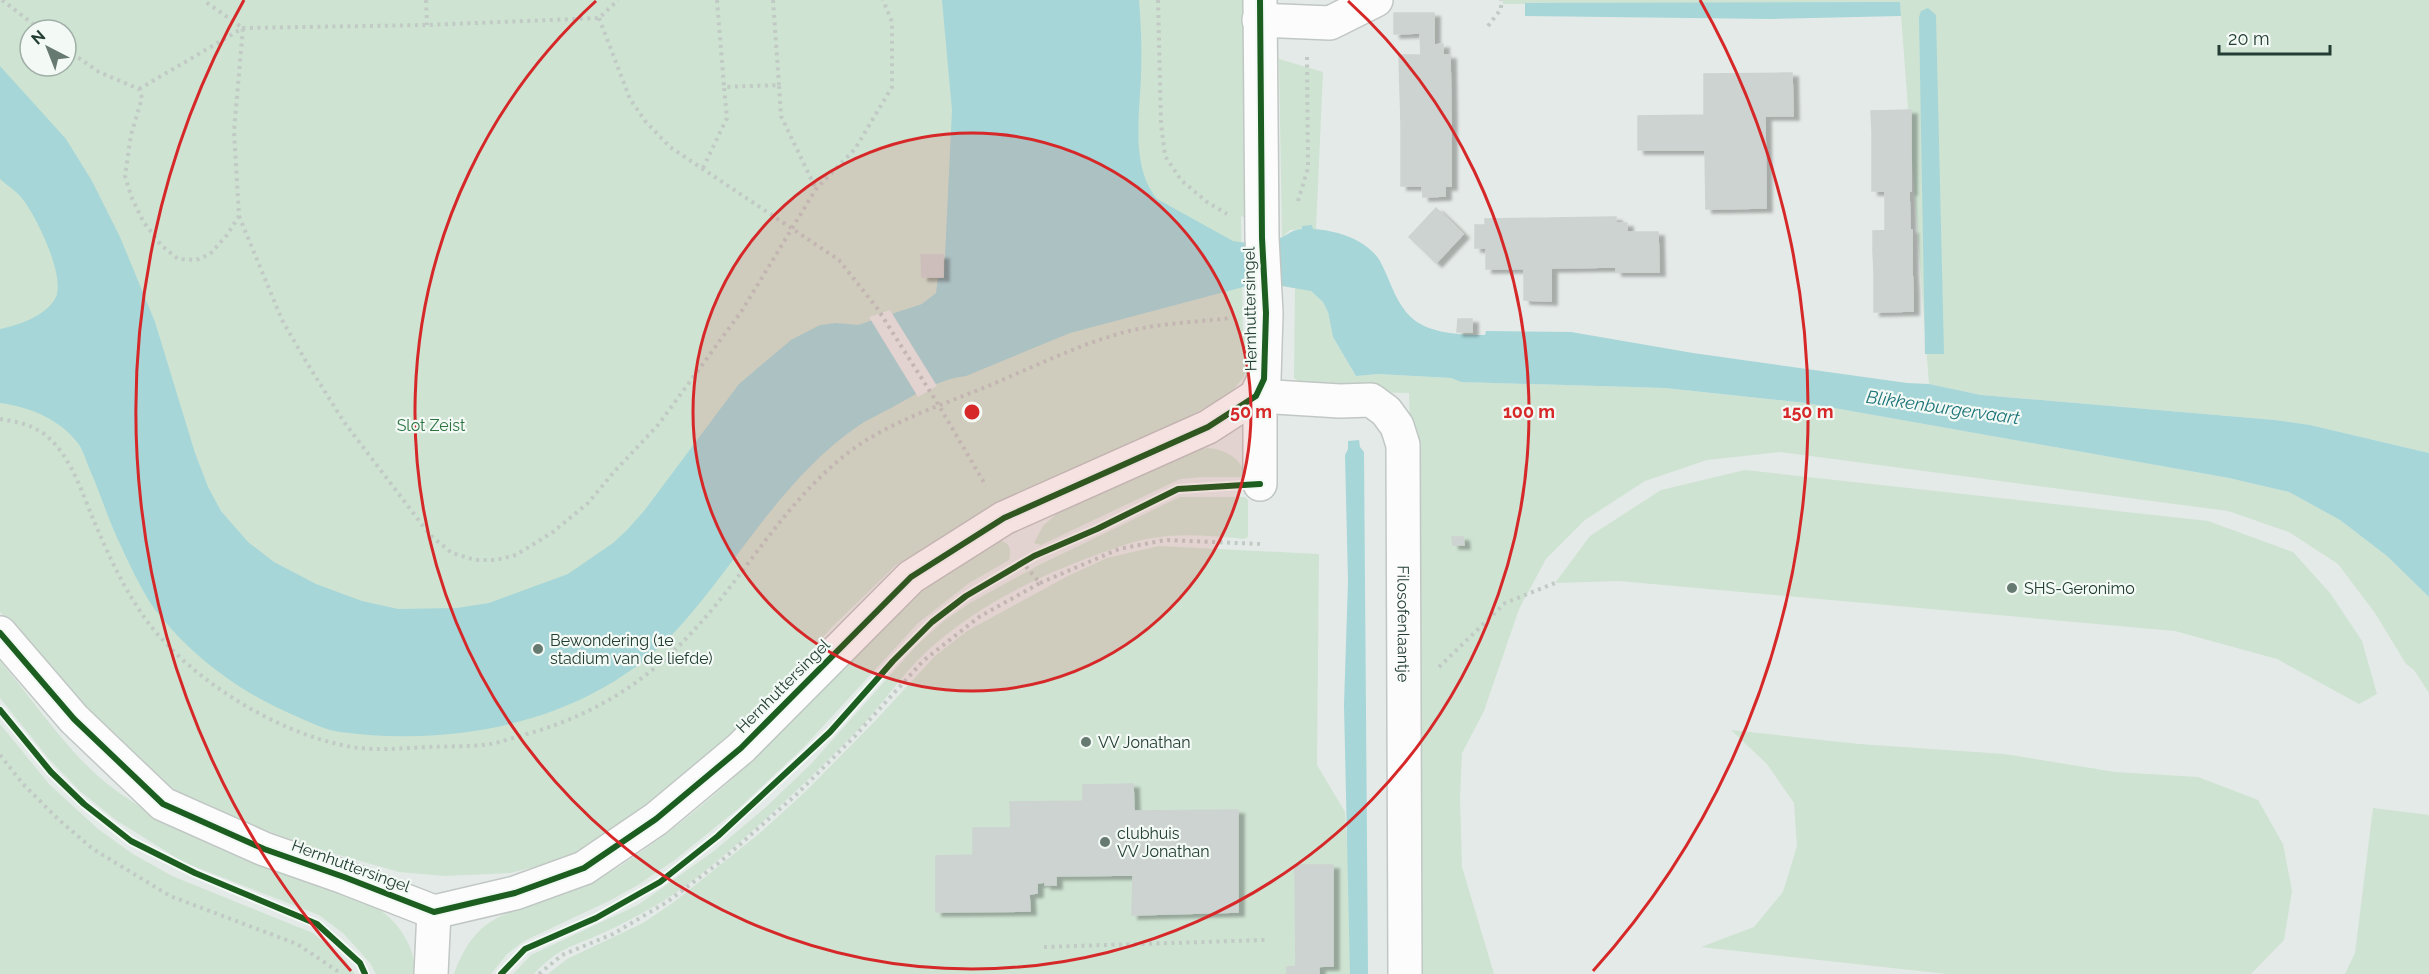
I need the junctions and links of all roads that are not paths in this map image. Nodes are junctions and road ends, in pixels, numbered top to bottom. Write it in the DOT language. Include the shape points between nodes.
graph roads {
  1 [pos="1376,0"];
  2 [pos="1260,10"];
  3 [pos="1256,396"];
  4 [pos="1260,484"];
  5 [pos="0,633"];
  6 [pos="434,912"];
  7 [pos="431,974"];
  8 [pos="1405,974"];
  1 -- 2 [label="street" via="1330,23 1308,23"];
  2 -- 3 [label="street, Hernhuttersingel" via="1266,303 1264,379"];
  3 -- 4 [label="street, Hernhuttersingel" via="1260,416"];
  3 -- 6 [label="street, Hernhuttersingel" via="1208,427 1004,518 911,577 741,748 656,819 584,868 515,893"];
  3 -- 8 [label="street, Filosofenlaantje" via="1371,400 1397,426 1403,445"];
  5 -- 6 [label="street, Hernhuttersingel" via="74,719 163,804 264,849"];
  6 -- 7 [label="street"];
}
